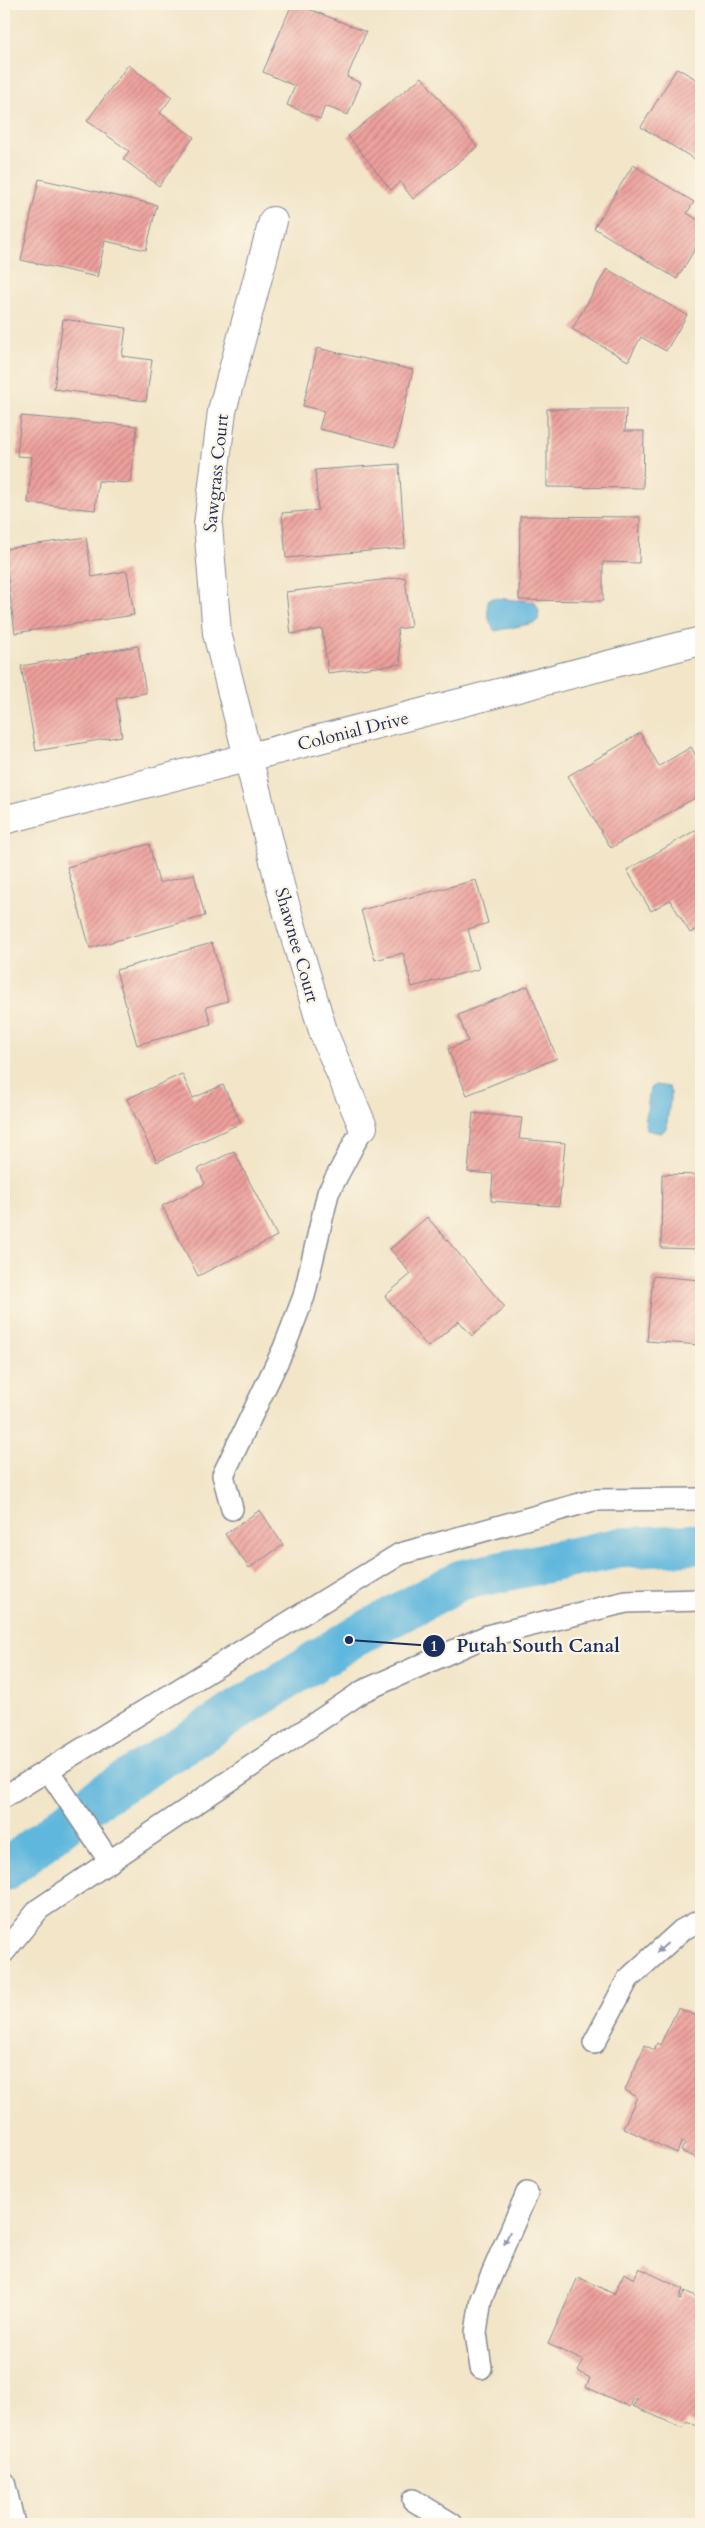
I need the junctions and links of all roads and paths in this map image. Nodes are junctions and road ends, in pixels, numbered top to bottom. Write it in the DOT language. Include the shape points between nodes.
graph roads {
  1 [pos="273,221"];
  2 [pos="701,641"];
  3 [pos="248,757"];
  4 [pos="4,820"];
  5 [pos="363,1127"];
  6 [pos="701,1499"];
  7 [pos="232,1509"];
  8 [pos="701,1600"];
  9 [pos="52,1777"];
  10 [pos="4,1797"];
  11 [pos="105,1855"];
  12 [pos="701,1920"];
  13 [pos="4,1952"];
  14 [pos="594,2043"];
  15 [pos="527,2193"];
  16 [pos="481,2368"];
  17 [pos="4,2482"];
  18 [pos="413,2500"];
  19 [pos="14,2524"];
  20 [pos="452,2524"];
  1 -- 3 [label="street, Sawgrass Court" via="222,411 208,525 217,633"];
  2 -- 3 [label="street, Colonial Drive"];
  3 -- 4 [label="street, Colonial Drive"];
  3 -- 5 [label="street, Shawnee Court" via="282,897 324,1034"];
  5 -- 7 [label="lane" via="328,1192 304,1296 284,1348 223,1475"];
  6 -- 9 [label="lane" via="594,1500 400,1554"];
  8 -- 11 [label="lane" via="626,1602 487,1636 363,1691"];
  9 -- 10 [label="lane"];
  9 -- 11 [label="lane"];
  11 -- 13 [label="lane" via="39,1910"];
  12 -- 14 [label="lane, one-way" via="682,1930 628,1979"];
  15 -- 16 [label="lane, one-way" via="481,2299 476,2334"];
  17 -- 19 [label="lane"];
  18 -- 20 [label="lane"];
}
